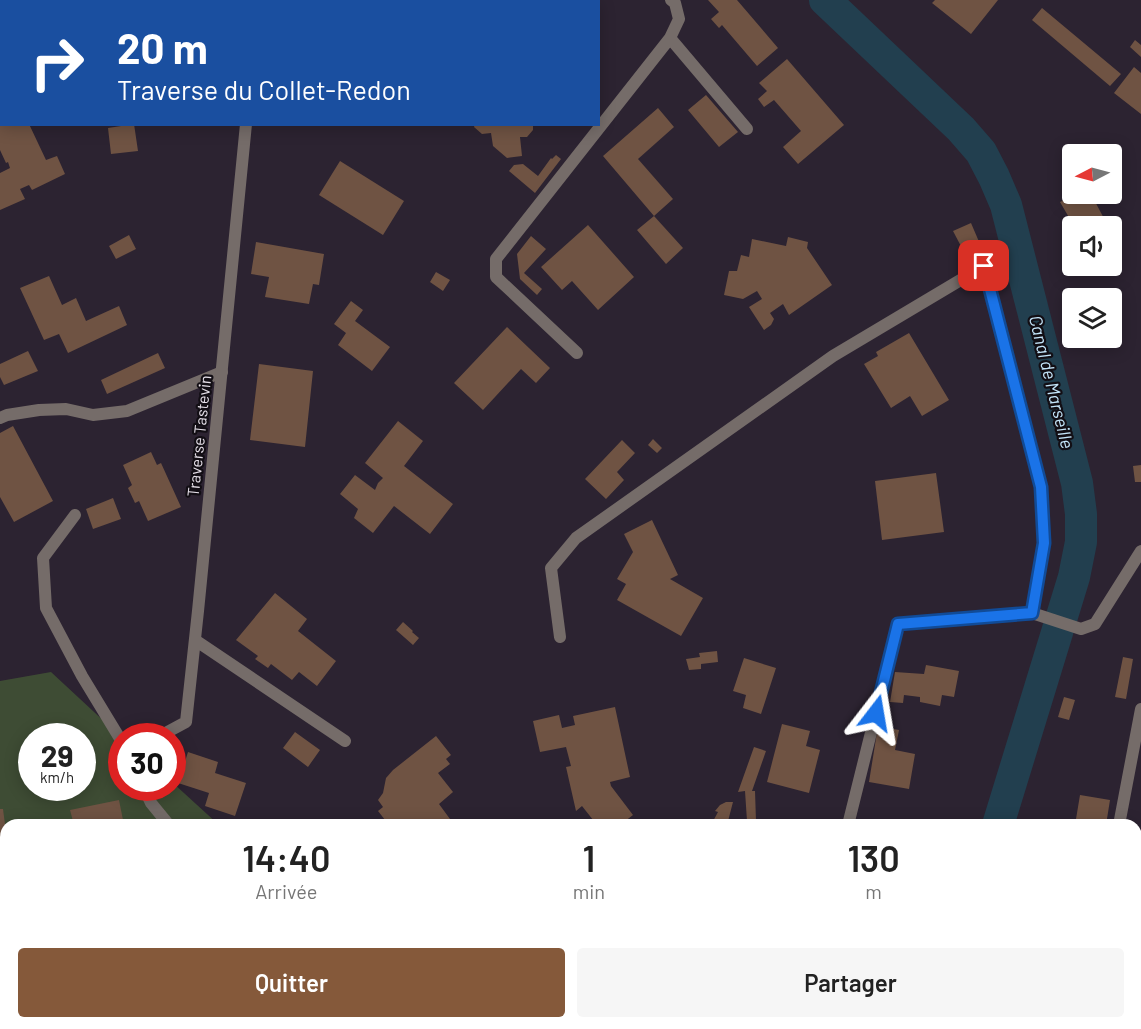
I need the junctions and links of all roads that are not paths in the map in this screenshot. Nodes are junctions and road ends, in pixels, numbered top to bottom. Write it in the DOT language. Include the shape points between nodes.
graph roads {
  1 [pos="671,0"];
  2 [pos="670,38"];
  3 [pos="246,126"];
  4 [pos="747,129"];
  5 [pos="577,352"];
  6 [pos="222,372"];
  7 [pos="0,418"];
  8 [pos="75,515"];
  9 [pos="1141,551"];
  10 [pos="1032,613"];
  11 [pos="560,637"];
  12 [pos="195,640"];
  13 [pos="1141,709"];
  14 [pos="110,723"];
  15 [pos="184,723"];
  16 [pos="345,741"];
  17 [pos="150,801"];
  18 [pos="164,819"];
  19 [pos="849,819"];
  20 [pos="1120,819"];
  1 -- 2 [label="street" via="679,19"];
  2 -- 4 [label="street"];
  2 -- 5 [label="street" via="496,259 496,277"];
  3 -- 6 [label="street, Traverse Tastevin"];
  6 -- 7 [label="street" via="127,411 93,416 66,409 39,410"];
  6 -- 12 [label="street, Traverse Tastevin"];
  8 -- 14 [label="street" via="43,558 46,608"];
  9 -- 10 [label="street" via="1095,624 1081,629"];
  10 -- 11 [label="street" via="1044,543 1041,487 984,266 833,356 576,538 551,568"];
  10 -- 19 [label="street" via="898,624"];
  12 -- 15 [label="street, Traverse Tastevin"];
  12 -- 16 [label="street"];
  13 -- 20 [label="street"];
  17 -- 18 [label="street"];
}
